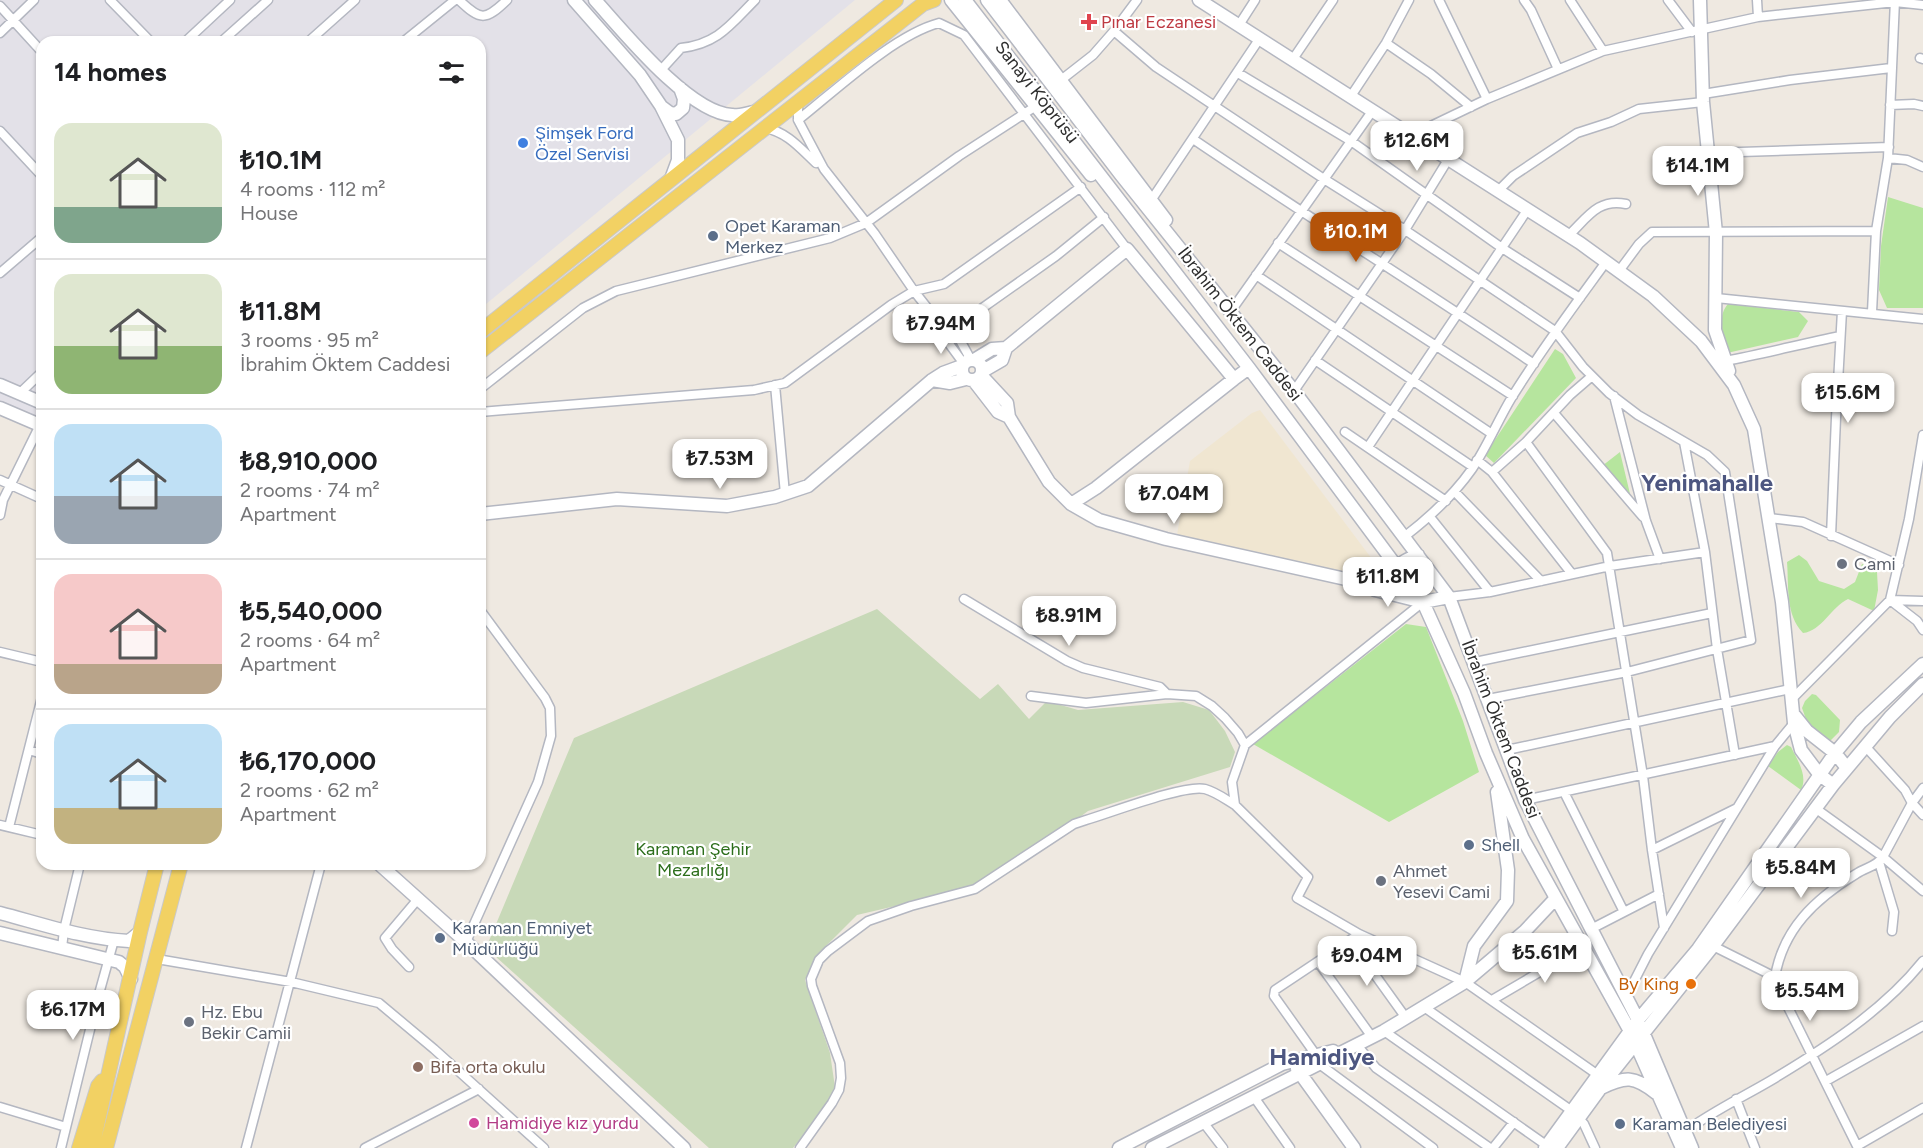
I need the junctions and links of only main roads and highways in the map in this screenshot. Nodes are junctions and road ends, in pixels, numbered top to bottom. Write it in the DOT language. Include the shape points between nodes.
graph roads {
  1 [pos="574,0"];
  2 [pos="595,0"];
  3 [pos="896,0"];
  4 [pos="951,0"];
  5 [pos="965,0"];
  6 [pos="987,0"];
  7 [pos="1000,0"];
  8 [pos="1199,0"];
  9 [pos="1701,0"];
  10 [pos="927,1"];
  11 [pos="680,88"];
  12 [pos="661,106"];
  13 [pos="755,112"];
  14 [pos="1121,175"];
  15 [pos="671,179"];
  16 [pos="1108,184"];
  17 [pos="1201,274"];
  18 [pos="1184,281"];
  19 [pos="486,327"];
  20 [pos="486,347"];
  21 [pos="1249,368"];
  22 [pos="972,370"];
  23 [pos="1234,380"];
  24 [pos="0,385"];
  25 [pos="1734,385"];
  26 [pos="36,400"];
  27 [pos="0,408"];
  28 [pos="36,423"];
  29 [pos="1071,504"];
  30 [pos="486,513"];
  31 [pos="1418,555"];
  32 [pos="1396,567"];
  33 [pos="1368,584"];
  34 [pos="1449,597"];
  35 [pos="1423,602"];
  36 [pos="1923,664"];
  37 [pos="1923,684"];
  38 [pos="1792,706"];
  39 [pos="1486,753"];
  40 [pos="1835,753"];
  41 [pos="1846,768"];
  42 [pos="1819,774"];
  43 [pos="1833,784"];
  44 [pos="156,870"];
  45 [pos="179,870"];
  46 [pos="386,870"];
  47 [pos="1556,898"];
  48 [pos="0,913"];
  49 [pos="140,932"];
  50 [pos="0,933"];
  51 [pos="130,979"];
  52 [pos="1466,982"];
  53 [pos="1634,1026"];
  54 [pos="1643,1033"];
  55 [pos="1635,1044"];
  56 [pos="1314,1059"];
  57 [pos="1290,1062"];
  58 [pos="111,1070"];
  59 [pos="1301,1073"];
  60 [pos="1600,1089"];
  61 [pos="121,1090"];
  62 [pos="1658,1094"];
  63 [pos="1575,1115"];
  64 [pos="1682,1139"];
  65 [pos="1157,1147"];
  66 [pos="1549,1147"];
  67 [pos="79,1148"];
  68 [pos="92,1148"];
  69 [pos="106,1148"];
  70 [pos="115,1148"];
  71 [pos="684,1148"];
  72 [pos="1119,1148"];
  73 [pos="1354,1148"];
  74 [pos="1692,1148"];
  1 -- 12 [label="main road" via="640,75"];
  2 -- 11 [label="main road"];
  3 -- 13 [label="main road"];
  4 -- 18 [label="main road" via="1133,228"];
  5 -- 16 [label="main road, Sanayi Köprüsü"];
  6 -- 14 [label="main road, Sanayi Köprüsü"];
  7 -- 17 [label="main road" via="1152,199"];
  8 -- 25 [label="main road" via="1606,262 1653,296 1701,341"];
  9 -- 25 [label="main road" via="1697,31 1716,232 1715,330"];
  10 -- 20 [label="main road"];
  11 -- 12 [label="main road" via="683,108 676,114"];
  11 -- 13 [label="main road" via="708,108 731,116"];
  12 -- 15 [label="main road" via="678,140 678,160"];
  13 -- 15 [label="main road"];
  14 -- 17 [label="main road, İbrahim Öktem Caddesi"];
  15 -- 19 [label="main road"];
  16 -- 18 [label="main road, İbrahim Öktem Caddesi"];
  17 -- 31 [label="main road, İbrahim Öktem Caddesi"];
  18 -- 21 [label="main road, İbrahim Öktem Caddesi"];
  21 -- 23 [label="main road"];
  21 -- 32 [label="main road, İbrahim Öktem Caddesi"];
  22 -- 23 [label="main road" via="1002,360 1006,348 1127,249"];
  22 -- 29 [label="main road" via="1007,403 1009,417 1049,482"];
  22 -- 30 [label="main road" via="950,383 932,380 808,486 785,494 728,506 617,500"];
  23 -- 29 [label="main road"];
  24 -- 26 [label="main road"];
  25 -- 38 [label="main road" via="1754,429 1782,603"];
  27 -- 28 [label="main road"];
  29 -- 33 [label="main road" via="1099,520 1166,539"];
  31 -- 32 [label="main road"];
  31 -- 34 [label="main road, İbrahim Öktem Caddesi"];
  32 -- 33 [label="main road"];
  32 -- 35 [label="main road, İbrahim Öktem Caddesi"];
  33 -- 35 [label="main road" via="1375,590"];
  34 -- 35 [label="main road"];
  34 -- 53 [label="main road, İbrahim Öktem Caddesi" via="1525,800 1626,997"];
  35 -- 39 [label="main road, İbrahim Öktem Caddesi"];
  36 -- 40 [label="main road" via="1861,722"];
  37 -- 41 [label="main road"];
  38 -- 40 [label="main road" via="1799,723"];
  38 -- 42 [label="main road" via="1800,750"];
  39 -- 47 [label="main road, İbrahim Öktem Caddesi" via="1523,839"];
  39 -- 52 [label="main road" via="1500,802 1508,870 1507,902 1474,946"];
  40 -- 41 [label="main road"];
  40 -- 42 [label="main road"];
  41 -- 43 [label="main road"];
  42 -- 43 [label="main road"];
  42 -- 53 [label="main road" via="1698,949"];
  43 -- 54 [label="main road"];
  44 -- 49 [label="main road"];
  45 -- 61 [label="main road"];
  46 -- 71 [label="main road"];
  47 -- 52 [label="main road"];
  47 -- 53 [label="main road, İbrahim Öktem Caddesi"];
  48 -- 49 [label="main road" via="114,940 129,941"];
  49 -- 51 [label="main road"];
  50 -- 51 [label="main road" via="119,962"];
  51 -- 58 [label="main road"];
  52 -- 56 [label="main road" via="1358,1045"];
  53 -- 54 [label="main road, İbrahim Öktem Caddesi"];
  53 -- 55 [label="main road, İbrahim Öktem Caddesi"];
  53 -- 63 [label="main road"];
  54 -- 55 [label="main road"];
  54 -- 64 [label="main road, İbrahim Öktem Caddesi"];
  55 -- 60 [label="main road"];
  55 -- 62 [label="main road, İbrahim Öktem Caddesi"];
  56 -- 57 [label="main road"];
  56 -- 59 [label="main road"];
  57 -- 59 [label="main road"];
  57 -- 72 [label="main road"];
  58 -- 67 [label="main road" via="99,1086"];
  58 -- 68 [label="main road"];
  59 -- 65 [label="main road"];
  59 -- 73 [label="main road"];
  60 -- 62 [label="main road" via="1615,1082 1641,1081"];
  60 -- 63 [label="main road"];
  61 -- 69 [label="main road"];
  61 -- 70 [label="main road"];
  62 -- 64 [label="main road, İbrahim Öktem Caddesi"];
  63 -- 66 [label="main road"];
  64 -- 74 [label="main road, İbrahim Öktem Caddesi"];
}
